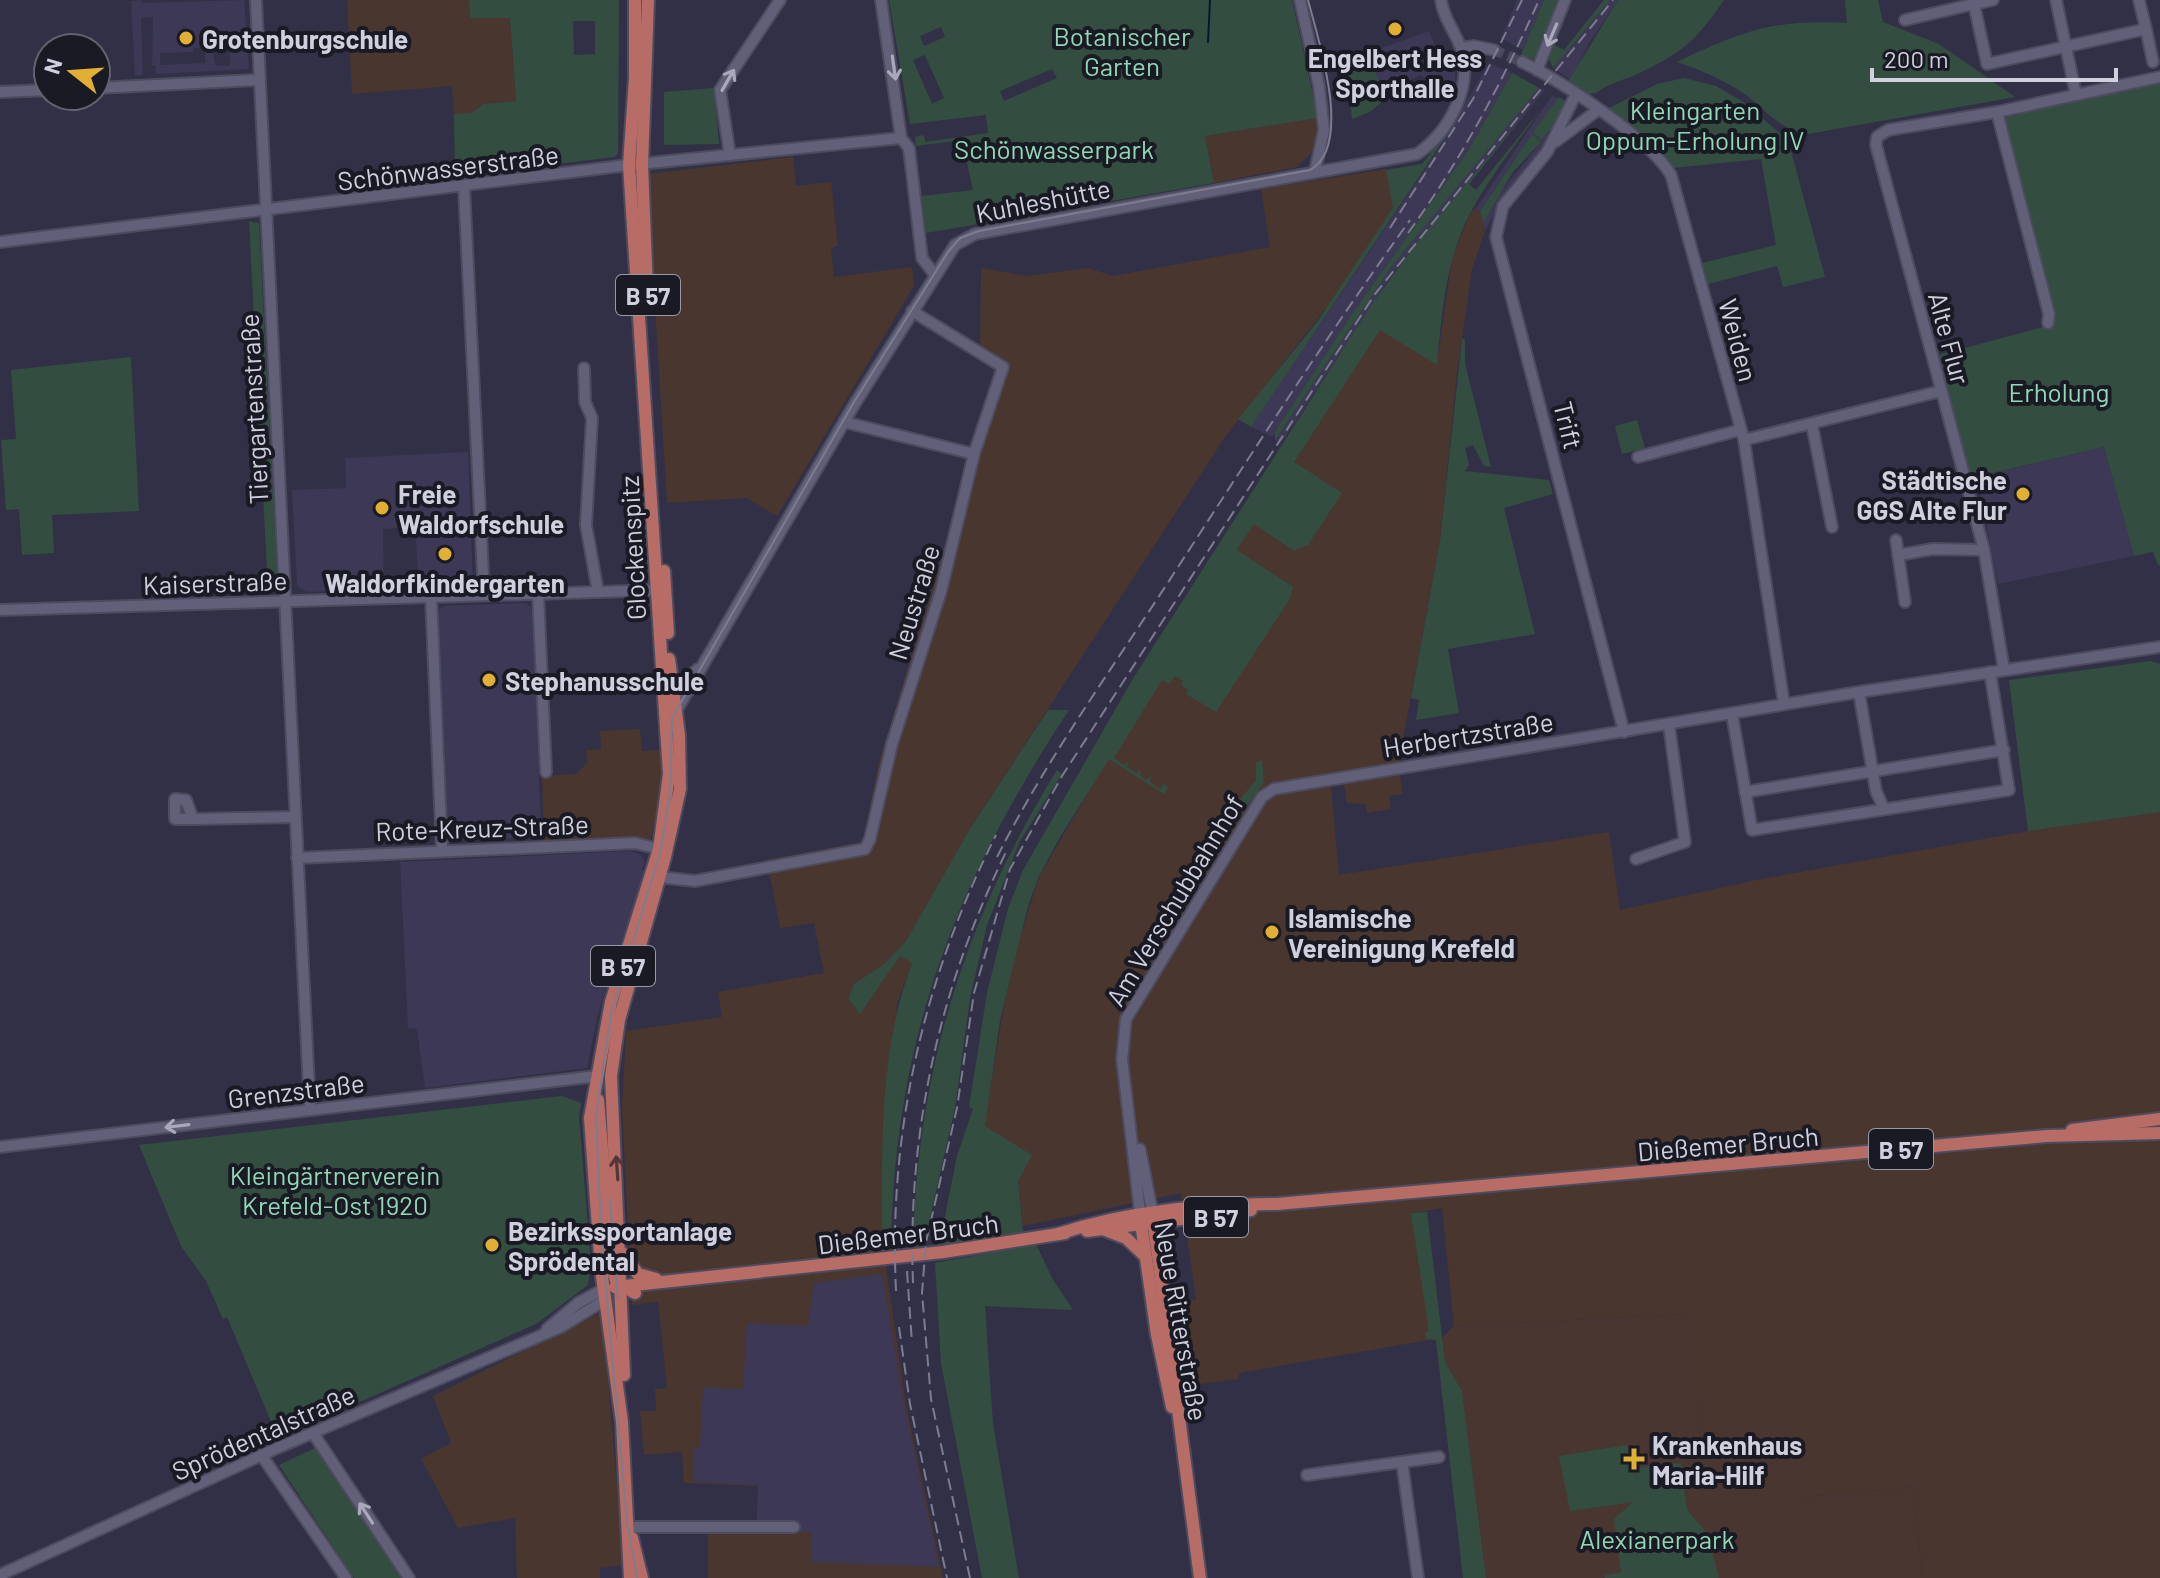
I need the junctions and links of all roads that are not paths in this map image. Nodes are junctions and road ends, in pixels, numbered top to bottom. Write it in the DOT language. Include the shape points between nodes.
graph roads {
  1 [pos="256,0"];
  2 [pos="635,0"];
  3 [pos="648,0"];
  4 [pos="780,0"];
  5 [pos="881,0"];
  6 [pos="1300,0"];
  7 [pos="1441,0"];
  8 [pos="1565,0"];
  9 [pos="1993,0"];
  10 [pos="2056,0"];
  11 [pos="2139,0"];
  12 [pos="1974,2"];
  13 [pos="1905,20"];
  14 [pos="2146,29"];
  15 [pos="2066,46"];
  16 [pos="1461,48"];
  17 [pos="1494,50"];
  18 [pos="1522,62"];
  19 [pos="2153,62"];
  20 [pos="1537,70"];
  21 [pos="2160,77"];
  22 [pos="258,80"];
  23 [pos="112,87"];
  24 [pos="32,91"];
  25 [pos="0,92"];
  26 [pos="2076,95"];
  27 [pos="1575,96"];
  28 [pos="1598,110"];
  29 [pos="1997,112"];
  30 [pos="901,138"];
  31 [pos="1552,144"];
  32 [pos="730,155"];
  33 [pos="636,165"];
  34 [pos="1315,171"];
  35 [pos="464,187"];
  36 [pos="266,211"];
  37 [pos="0,242"];
  38 [pos="935,275"];
  39 [pos="912,311"];
  40 [pos="2048,323"];
  41 [pos="584,368"];
  42 [pos="1941,391"];
  43 [pos="844,422"];
  44 [pos="1812,425"];
  45 [pos="1742,435"];
  46 [pos="974,454"];
  47 [pos="1638,457"];
  48 [pos="1832,527"];
  49 [pos="1896,540"];
  50 [pos="1984,550"];
  51 [pos="1898,555"];
  52 [pos="661,590"];
  53 [pos="598,592"];
  54 [pos="538,593"];
  55 [pos="484,595"];
  56 [pos="431,596"];
  57 [pos="1905,602"];
  58 [pos="285,603"];
  59 [pos="0,610"];
  60 [pos="2160,647"];
  61 [pos="702,665"];
  62 [pos="2004,670"];
  63 [pos="1990,672"];
  64 [pos="672,689"];
  65 [pos="1859,692"];
  66 [pos="1784,704"];
  67 [pos="671,714"];
  68 [pos="1732,714"];
  69 [pos="1669,725"];
  70 [pos="1624,732"];
  71 [pos="2004,750"];
  72 [pos="546,772"];
  73 [pos="1873,772"];
  74 [pos="1274,789"];
  75 [pos="1745,792"];
  76 [pos="1884,809"];
  77 [pos="295,817"];
  78 [pos="193,819"];
  79 [pos="442,850"];
  80 [pos="662,853"];
  81 [pos="297,858"];
  82 [pos="1636,859"];
  83 [pos="659,877"];
  84 [pos="596,1080"];
  85 [pos="310,1110"];
  86 [pos="2160,1119"];
  87 [pos="2160,1133"];
  88 [pos="2047,1136"];
  89 [pos="0,1147"];
  90 [pos="1147,1217"];
  91 [pos="1102,1229"];
  92 [pos="1058,1234"];
  93 [pos="620,1246"];
  94 [pos="1146,1258"];
  95 [pos="764,1272"];
  96 [pos="663,1281"];
  97 [pos="620,1290"];
  98 [pos="604,1294"];
  99 [pos="622,1422"];
  100 [pos="313,1433"];
  101 [pos="1180,1437"];
  102 [pos="262,1456"];
  103 [pos="1439,1457"];
  104 [pos="1402,1462"];
  105 [pos="1307,1475"];
  106 [pos="629,1527"];
  107 [pos="794,1527"];
  108 [pos="0,1575"];
  109 [pos="346,1578"];
  110 [pos="409,1578"];
  111 [pos="630,1578"];
  112 [pos="642,1578"];
  113 [pos="1200,1578"];
  114 [pos="1418,1578"];
  1 -- 22 [label="street, Tiergartenstraße"];
  2 -- 33 [label="main road, Glockenspitz / B 57"];
  3 -- 33 [label="main road, Glockenspitz / B 57"];
  32 -- 4 [label="street, one-way" via="720,90"];
  5 -- 30 [label="street, one-way"];
  6 -- 34 [label="street" via="1323,119"];
  7 -- 16 [label="street"];
  8 -- 20 [label="street, one-way"];
  9 -- 12 [label="street"];
  10 -- 15 [label="street"];
  11 -- 14 [label="street"];
  12 -- 13 [label="street"];
  12 -- 15 [label="street" via="1987,64"];
  14 -- 15 [label="street"];
  14 -- 19 [label="street"];
  15 -- 26 [label="street"];
  16 -- 17 [label="street"];
  16 -- 34 [label="street, Kuhleshütte" via="1461,98 1424,148"];
  18 -- 20 [label="street, Weiden"];
  20 -- 27 [label="street, Weiden"];
  21 -- 26 [label="street"];
  22 -- 23 [label="street"];
  22 -- 36 [label="street, Tiergartenstraße"];
  24 -- 25 [label="street"];
  26 -- 29 [label="street"];
  27 -- 28 [label="street, Weiden"];
  27 -- 31 [label="street, Trift"];
  28 -- 31 [label="street, Trift"];
  28 -- 45 [label="street, Weiden" via="1653,153 1671,175"];
  29 -- 40 [label="street"];
  29 -- 42 [label="street, Alte Flur" via="1888,130 1877,137"];
  30 -- 32 [label="street, Schönwasserstraße"];
  30 -- 38 [label="street" via="909,148 922,258"];
  31 -- 70 [label="street, Trift" via="1503,206 1496,237"];
  32 -- 33 [label="street, Schönwasserstraße"];
  33 -- 35 [label="street, Schönwasserstraße"];
  33 -- 52 [label="main road, Glockenspitz / B 57"];
  34 -- 38 [label="street, Kuhleshütte" via="975,234 955,245"];
  35 -- 36 [label="street, Schönwasserstraße"];
  35 -- 55 [label="street"];
  36 -- 37 [label="street, Schönwasserstraße"];
  36 -- 58 [label="street, Tiergartenstraße"];
  38 -- 39 [label="street, Kuhleshütte"];
  39 -- 43 [label="street, Kuhleshütte"];
  39 -- 46 [label="street, Neustraße" via="1003,367"];
  41 -- 53 [label="street" via="585,402 592,418 586,525"];
  42 -- 44 [label="street"];
  42 -- 50 [label="street, Alte Flur"];
  43 -- 46 [label="street"];
  43 -- 61 [label="street, Kuhleshütte"];
  44 -- 45 [label="street"];
  44 -- 48 [label="street"];
  45 -- 47 [label="street"];
  45 -- 66 [label="street, Weiden"];
  46 -- 83 [label="street, Neustraße" via="953,548 865,849 695,881"];
  49 -- 51 [label="street"];
  50 -- 51 [label="street"];
  50 -- 62 [label="street, Alte Flur"];
  51 -- 57 [label="street"];
  52 -- 53 [label="street, Kaiserstraße"];
  52 -- 64 [label="main road, Glockenspitz / B 57"];
  52 -- 67 [label="main road, Glockenspitz / B 57"];
  53 -- 54 [label="street, Kaiserstraße"];
  54 -- 55 [label="street, Kaiserstraße"];
  54 -- 72 [label="street"];
  55 -- 56 [label="street, Kaiserstraße"];
  56 -- 58 [label="street, Kaiserstraße"];
  56 -- 79 [label="street"];
  58 -- 59 [label="street, Kaiserstraße"];
  58 -- 77 [label="street, Tiergartenstraße"];
  60 -- 62 [label="street, Herbertzstraße"];
  61 -- 64 [label="street"];
  61 -- 67 [label="street, Kuhleshütte"];
  62 -- 63 [label="street, Herbertzstraße"];
  63 -- 65 [label="street, Herbertzstraße"];
  63 -- 71 [label="street"];
  64 -- 67 [label="main road, Glockenspitz / B 57"];
  65 -- 66 [label="street, Herbertzstraße"];
  65 -- 73 [label="street"];
  66 -- 68 [label="street, Herbertzstraße"];
  67 -- 80 [label="main road, Glockenspitz / B 57" via="680,789"];
  68 -- 69 [label="street, Herbertzstraße"];
  68 -- 75 [label="street"];
  69 -- 70 [label="street, Herbertzstraße"];
  69 -- 82 [label="street" via="1685,842"];
  70 -- 74 [label="street, Herbertzstraße"];
  71 -- 73 [label="street"];
  71 -- 76 [label="street" via="2009,790"];
  73 -- 75 [label="street"];
  73 -- 76 [label="street"];
  74 -- 90 [label="street, Am Verschubbahnhof" via="1262,797 1126,1019 1121,1041"];
  75 -- 76 [label="street" via="1752,830"];
  77 -- 78 [label="street"];
  77 -- 81 [label="street, Tiergartenstraße"];
  79 -- 80 [label="street, Rote-Kreuz-Straße" via="635,843"];
  79 -- 81 [label="street, Rote-Kreuz-Straße"];
  80 -- 83 [label="main road, Glockenspitz / B 57"];
  80 -- 84 [label="main road, Glockenspitz / B 57" via="611,1002"];
  81 -- 85 [label="street, Tiergartenstraße"];
  93 -- 83 [label="main road, Glockenspitz / B 57, one-way" via="611,1076 619,1020"];
  84 -- 85 [label="street, Grenzstraße"];
  84 -- 97 [label="main road, B 57" via="612,1269"];
  84 -- 98 [label="main road" via="590,1137"];
  85 -- 89 [label="street, Grenzstraße, one-way"];
  86 -- 88 [label="main road, Dießemer Bruch / B 57"];
  87 -- 88 [label="main road, Dießemer Bruch / B 57"];
  88 -- 90 [label="main road, Dießemer Bruch / B 57" via="1277,1204 1218,1217"];
  90 -- 91 [label="main road, Dießemer Bruch / B 57"];
  90 -- 92 [label="main road, Dießemer Bruch"];
  90 -- 94 [label="main road, Neue Ritterstraße"];
  90 -- 101 [label="main road, Neue Ritterstraße"];
  91 -- 92 [label="main road, Dießemer Bruch / B 57"];
  91 -- 94 [label="main road" via="1126,1238"];
  92 -- 95 [label="main road, Dießemer Bruch / B 57"];
  93 -- 96 [label="main road" via="638,1274"];
  93 -- 97 [label="main road, B 57"];
  94 -- 101 [label="main road, Neue Ritterstraße"];
  95 -- 96 [label="main road, Dießemer Bruch"];
  95 -- 97 [label="main road, Dießemer Bruch / B 57" via="635,1293"];
  96 -- 97 [label="main road, Dießemer Bruch"];
  97 -- 98 [label="main road, Dießemer Bruch"];
  97 -- 99 [label="main road"];
  98 -- 99 [label="main road"];
  98 -- 100 [label="street, Sprödentalstraße" via="561,1327"];
  99 -- 106 [label="main road"];
  100 -- 102 [label="street, Sprödentalstraße"];
  110 -- 100 [label="street, one-way"];
  101 -- 113 [label="main road, Neue Ritterstraße"];
  102 -- 108 [label="street, Sprödentalstraße"];
  102 -- 109 [label="street"];
  103 -- 104 [label="street"];
  104 -- 105 [label="street"];
  104 -- 114 [label="street"];
  106 -- 107 [label="street"];
  106 -- 111 [label="main road"];
  106 -- 112 [label="main road"];
}
